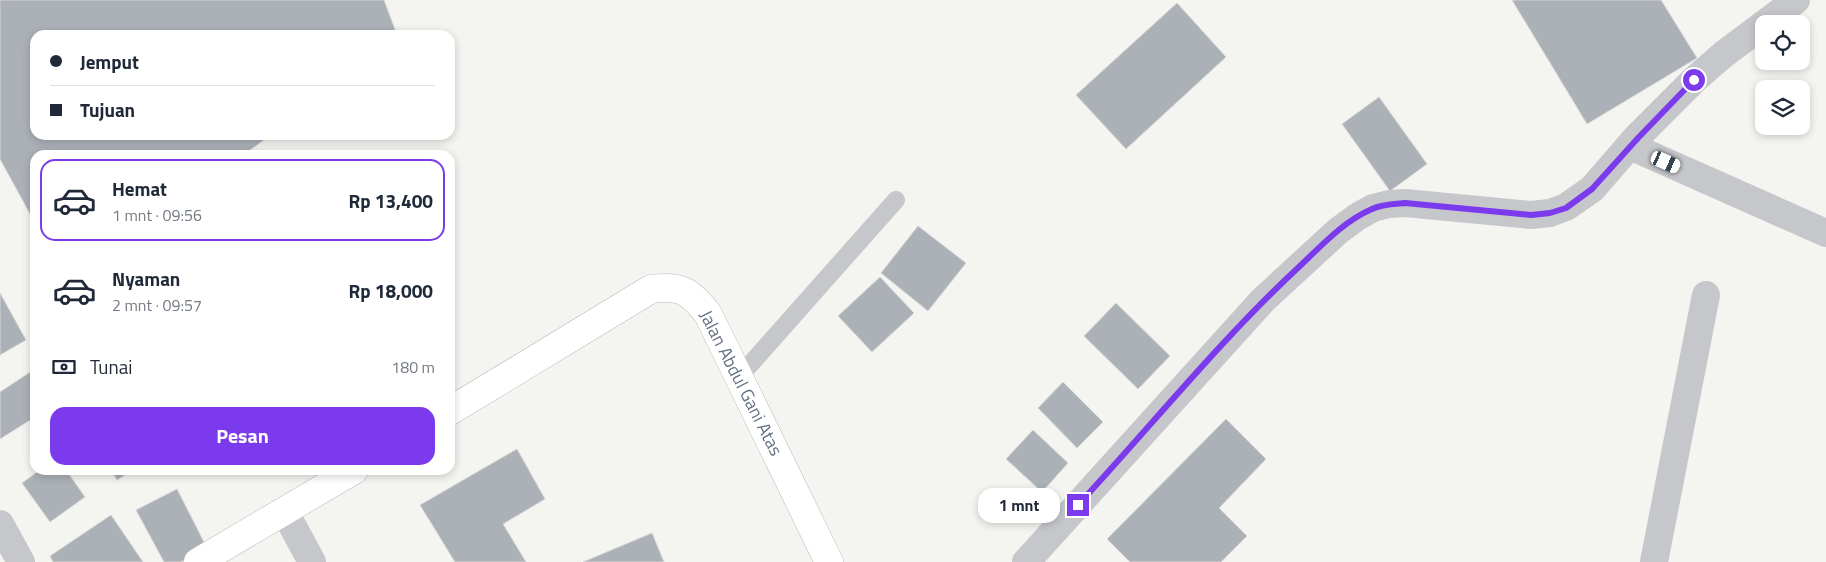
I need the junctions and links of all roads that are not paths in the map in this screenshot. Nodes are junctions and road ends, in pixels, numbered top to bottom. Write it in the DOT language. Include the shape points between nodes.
graph roads {
  1 [pos="1796,0"];
  2 [pos="1630,146"];
  3 [pos="896,200"];
  4 [pos="1826,233"];
  5 [pos="1706,295"];
  6 [pos="739,377"];
  7 [pos="455,408"];
  8 [pos="346,475"];
  9 [pos="285,512"];
  10 [pos="0,524"];
  11 [pos="21,562"];
  12 [pos="198,562"];
  13 [pos="312,562"];
  14 [pos="830,562"];
  15 [pos="1026,562"];
  16 [pos="1654,562"];
  1 -- 2 [label="street" via="1694,80"];
  2 -- 4 [label="street"];
  2 -- 15 [label="street" via="1592,189 1566,208 1550,213 1531,215 1405,203 1373,208 1357,217 1263,300"];
  3 -- 6 [label="lane"];
  5 -- 16 [label="street"];
  6 -- 7 [label="street, Jalan Abdul Gani Atas" via="708,314 697,300 683,289 651,288"];
  6 -- 14 [label="street, Jalan Abdul Gani Atas"];
  8 -- 9 [label="street"];
  9 -- 12 [label="street"];
  9 -- 13 [label="street"];
  10 -- 11 [label="street"];
}
